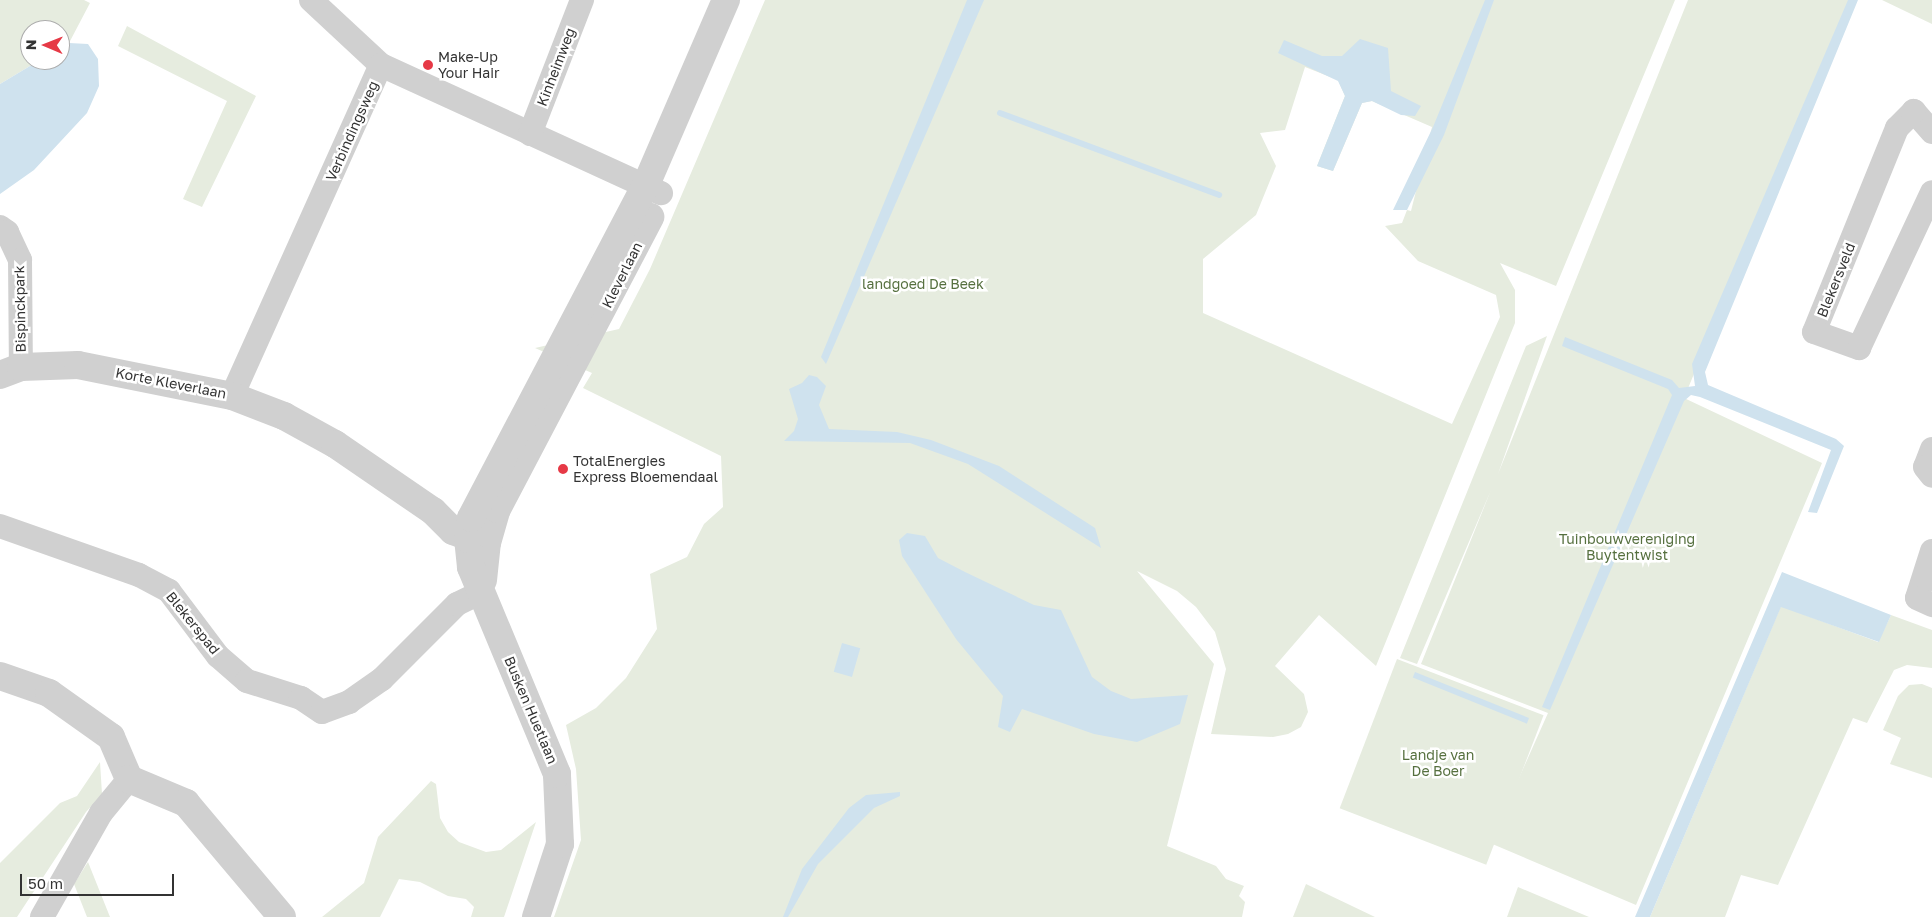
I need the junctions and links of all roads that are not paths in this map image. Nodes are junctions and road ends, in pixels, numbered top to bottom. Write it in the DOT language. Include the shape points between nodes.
graph roads {
  1 [pos="312,0"];
  2 [pos="582,0"];
  3 [pos="726,0"];
  4 [pos="743,0"];
  5 [pos="381,65"];
  6 [pos="1932,132"];
  7 [pos="530,134"];
  8 [pos="653,190"];
  9 [pos="1932,192"];
  10 [pos="0,227"];
  11 [pos="11,371"];
  12 [pos="232,396"];
  13 [pos="1932,449"];
  14 [pos="1932,476"];
  15 [pos="0,526"];
  16 [pos="479,532"];
  17 [pos="1932,551"];
  18 [pos="482,592"];
  19 [pos="1932,605"];
  20 [pos="0,676"];
  21 [pos="129,778"];
  22 [pos="42,917"];
  23 [pos="282,917"];
  24 [pos="536,917"];
  1 -- 5 [label="street"];
  2 -- 7 [label="street, Kinheimweg"];
  3 -- 8 [label="street, Kleverlaan"];
  4 -- 8 [label="street, Kleverlaan"];
  5 -- 7 [label="street, Verbindingsweg"];
  5 -- 12 [label="street, Verbindingsweg"];
  6 -- 9 [label="street, Blekersveld" via="1914,111 1897,128 1814,332 1859,348"];
  7 -- 8 [label="street, Verbindingsweg" via="591,158"];
  8 -- 16 [label="street, Kleverlaan"];
  10 -- 11 [label="street, Bispinckpark" via="8,232 20,260"];
  11 -- 12 [label="street, Korte Kleverlaan" via="78,365"];
  12 -- 16 [label="street, Korte Kleverlaan" via="284,416 334,444 433,511 453,531"];
  13 -- 14 [label="street" via="1925,467"];
  15 -- 18 [label="street, Blekerspad" via="139,575 170,591 218,656 247,681 300,698 322,712 349,702 382,679 457,604"];
  16 -- 18 [label="street, Busken Huetlaan" via="471,567"];
  17 -- 19 [label="street" via="1917,598"];
  18 -- 24 [label="street, Busken Huetlaan" via="557,774 560,844"];
  20 -- 21 [label="street" via="48,693 89,719 111,737"];
  21 -- 22 [label="street" via="101,813"];
  21 -- 23 [label="street" via="186,803"];
}
